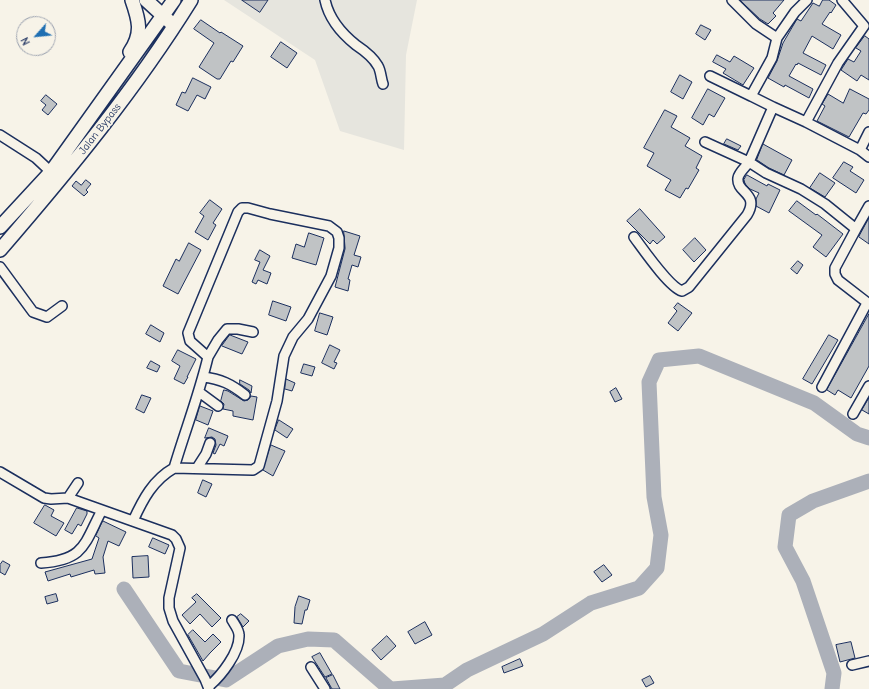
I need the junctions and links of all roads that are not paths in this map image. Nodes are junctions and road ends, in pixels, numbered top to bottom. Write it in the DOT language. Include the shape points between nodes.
graph roads {
  1 [pos="132,0"];
  2 [pos="146,0"];
  3 [pos="191,0"];
  4 [pos="326,0"];
  5 [pos="732,0"];
  6 [pos="806,0"];
  7 [pos="842,0"];
  8 [pos="169,5"];
  9 [pos="178,20"];
  10 [pos="867,28"];
  11 [pos="777,38"];
  12 [pos="710,76"];
  13 [pos="383,84"];
  14 [pos="751,96"];
  15 [pos="100,105"];
  16 [pos="773,107"];
  17 [pos="806,122"];
  18 [pos="869,132"];
  19 [pos="0,135"];
  20 [pos="706,142"];
  21 [pos="860,150"];
  22 [pos="869,157"];
  23 [pos="749,162"];
  24 [pos="51,172"];
  25 [pos="869,206"];
  26 [pos="0,227"];
  27 [pos="856,229"];
  28 [pos="634,237"];
  29 [pos="0,250"];
  30 [pos="0,267"];
  31 [pos="868,303"];
  32 [pos="62,306"];
  33 [pos="253,332"];
  34 [pos="208,357"];
  35 [pos="203,377"];
  36 [pos="869,386"];
  37 [pos="822,387"];
  38 [pos="199,392"];
  39 [pos="245,395"];
  40 [pos="218,406"];
  41 [pos="853,414"];
  42 [pos="210,443"];
  43 [pos="174,468"];
  44 [pos="197,468"];
  45 [pos="0,472"];
  46 [pos="78,482"];
  47 [pos="68,498"];
  48 [pos="102,510"];
  49 [pos="133,521"];
  50 [pos="41,563"];
  51 [pos="232,620"];
  52 [pos="869,661"];
  53 [pos="852,665"];
  54 [pos="311,666"];
  55 [pos="209,684"];
  56 [pos="325,689"];
  1 -- 15 [label="highway" via="138,18 139,35 106,89"];
  2 -- 8 [label="highway"];
  3 -- 9 [label="highway, Jalan Bypass"];
  4 -- 13 [label="street" via="332,19 339,30 366,51 379,67"];
  5 -- 11 [label="street" via="756,24"];
  6 -- 11 [label="street"];
  7 -- 10 [label="street"];
  8 -- 9 [label="highway"];
  8 -- 15 [label="highway, Jalan Bypass"];
  9 -- 29 [label="highway, Jalan Bypass" via="127,95 61,180"];
  10 -- 17 [label="street" via="838,63"];
  11 -- 14 [label="street" via="772,58"];
  12 -- 14 [label="street"];
  14 -- 16 [label="street"];
  15 -- 24 [label="highway, Jalan Bypass"];
  16 -- 17 [label="street"];
  16 -- 23 [label="street"];
  17 -- 21 [label="street"];
  18 -- 21 [label="street"];
  19 -- 24 [label="street" via="36,158"];
  20 -- 23 [label="street"];
  21 -- 22 [label="street"];
  23 -- 27 [label="street" via="819,200"];
  23 -- 28 [label="street" via="738,179 751,200 750,210 685,290 678,290 670,283"];
  24 -- 26 [label="highway, Jalan Bypass"];
  25 -- 27 [label="street"];
  27 -- 31 [label="street" via="835,268 835,274 838,280"];
  30 -- 32 [label="street" via="33,312 47,317"];
  31 -- 37 [label="street"];
  33 -- 34 [label="street" via="227,329"];
  34 -- 35 [label="street"];
  34 -- 44 [label="street" via="190,341 188,333 240,210 245,207 333,228 340,238 331,276 284,356 276,401 259,466 253,470"];
  35 -- 38 [label="street"];
  35 -- 39 [label="street" via="217,378 232,384"];
  36 -- 41 [label="street"];
  38 -- 40 [label="street"];
  38 -- 43 [label="street"];
  42 -- 44 [label="street"];
  43 -- 44 [label="street"];
  43 -- 49 [label="street" via="157,480 145,496"];
  45 -- 47 [label="street" via="44,498"];
  46 -- 47 [label="street"];
  47 -- 48 [label="street"];
  48 -- 49 [label="street"];
  48 -- 50 [label="street" via="84,546 74,555 57,562"];
  49 -- 55 [label="street" via="172,535 179,543 169,608 173,621"];
  51 -- 55 [label="street" via="239,634 237,647 227,666"];
  52 -- 53 [label="street"];
  54 -- 56 [label="street"];
}
